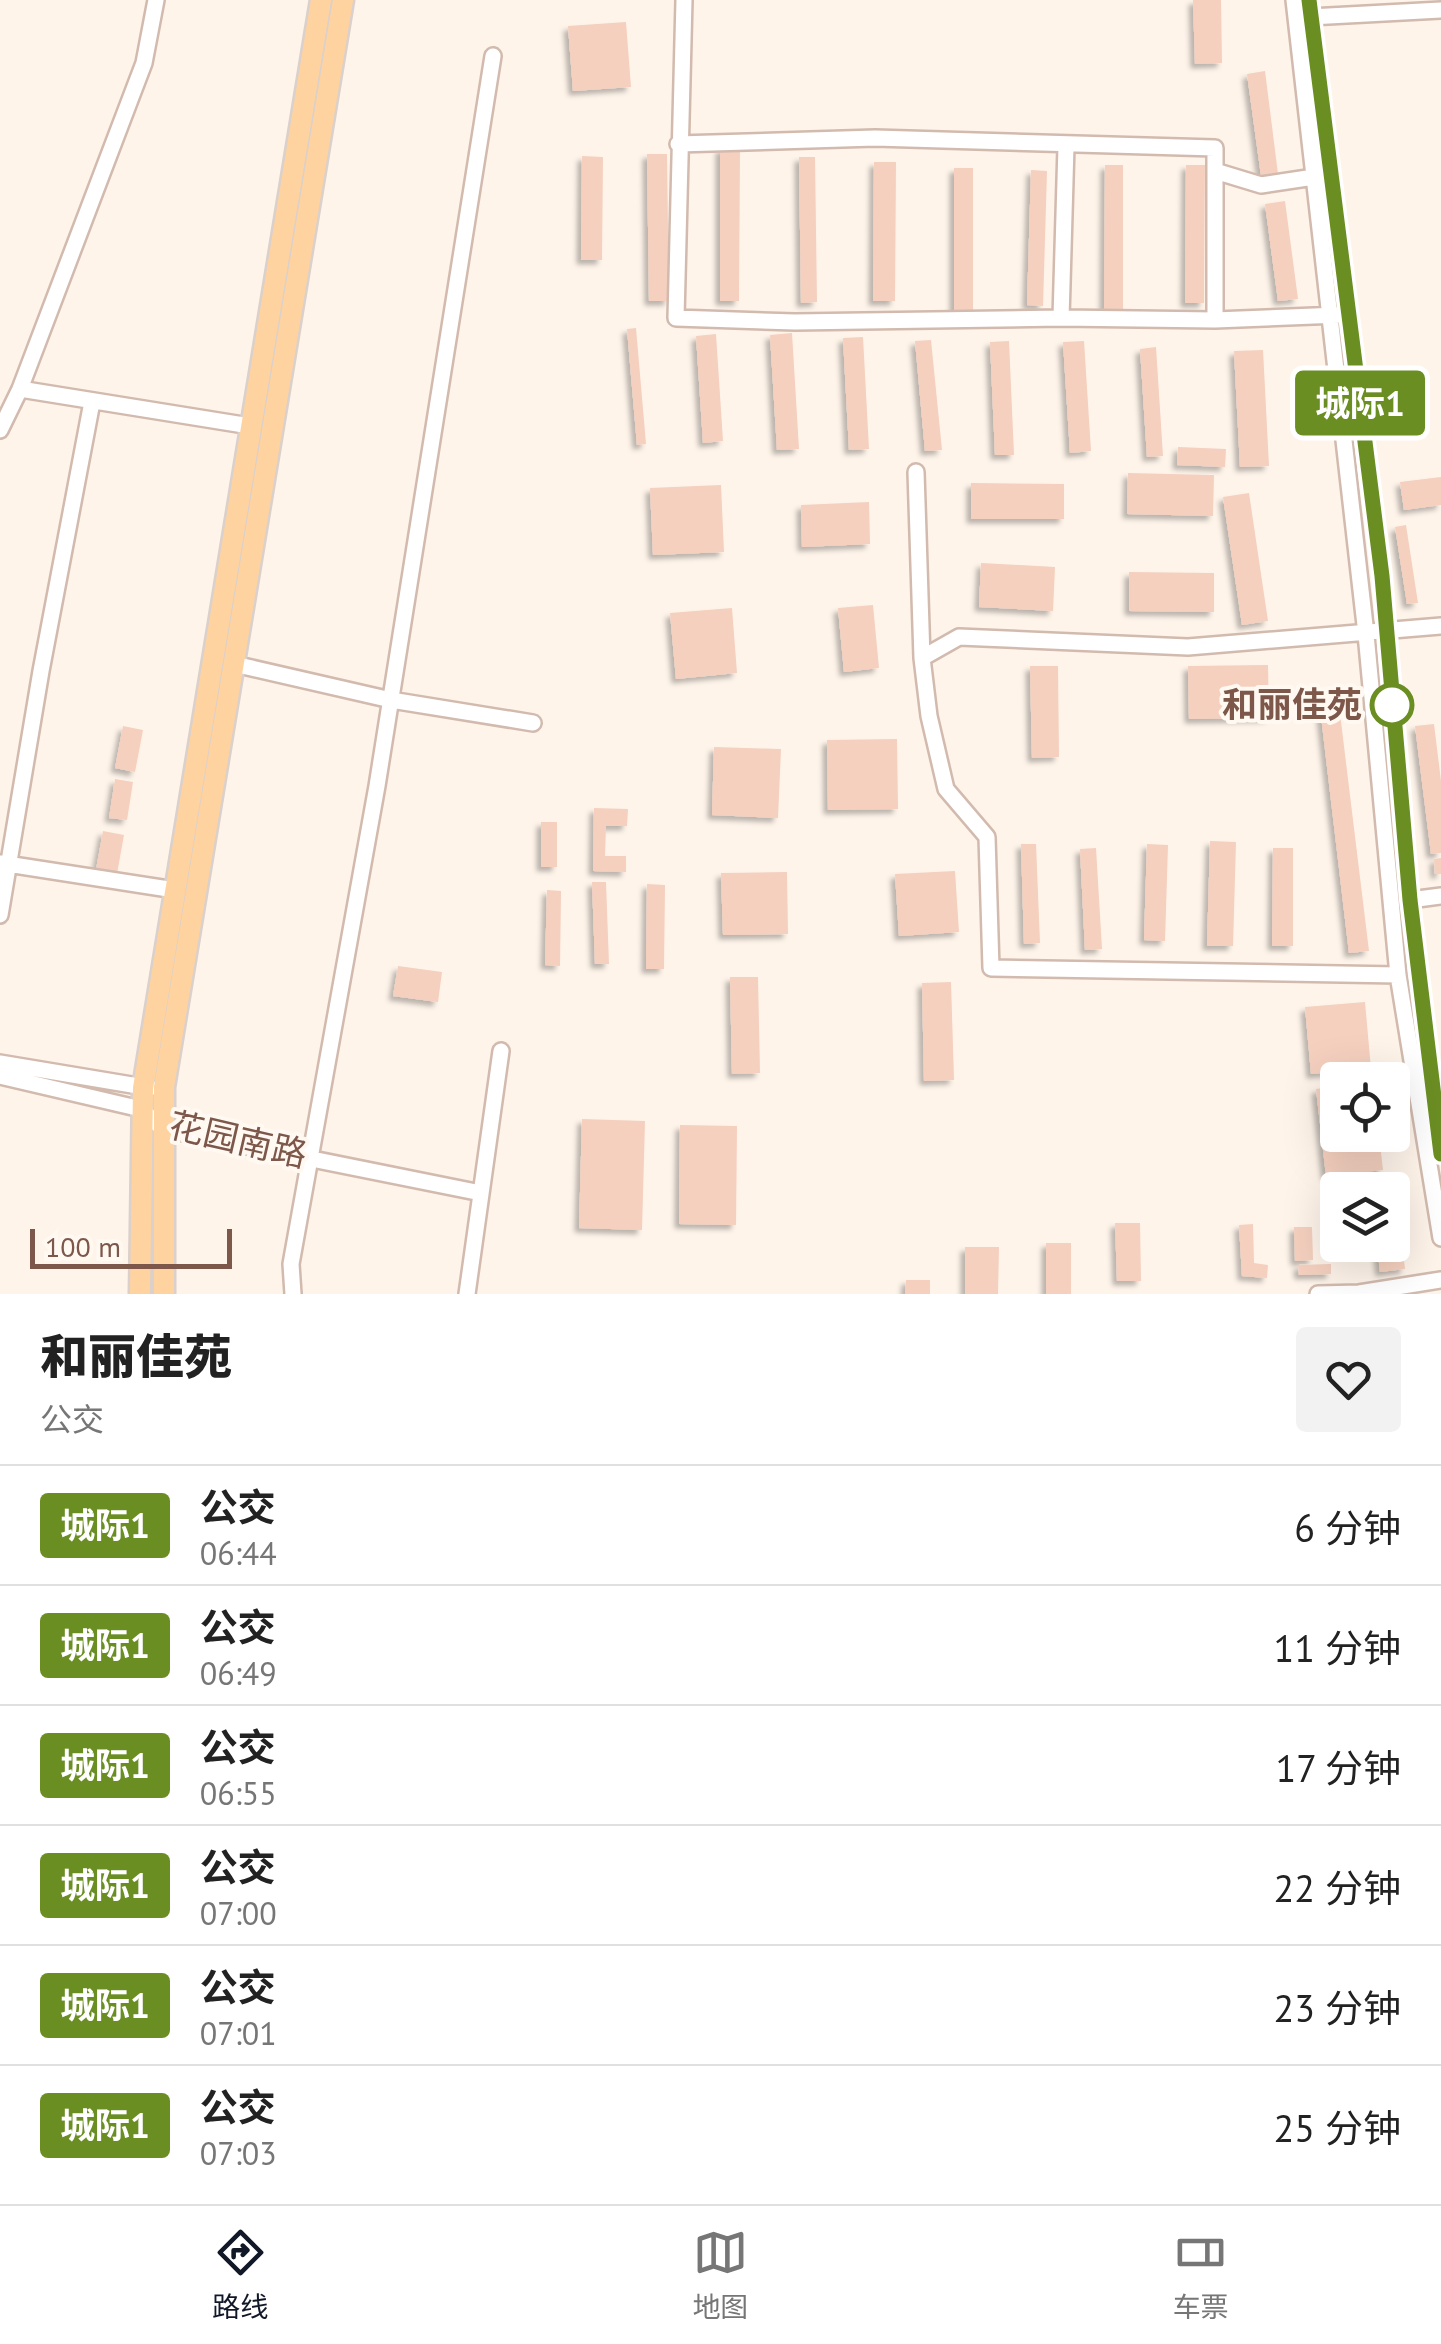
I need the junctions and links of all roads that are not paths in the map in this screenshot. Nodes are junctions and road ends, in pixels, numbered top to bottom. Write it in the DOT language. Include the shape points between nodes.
graph roads {
  1 [pos="156,0"];
  2 [pos="321,0"];
  3 [pos="343,0"];
  4 [pos="684,0"];
  5 [pos="1294,0"];
  6 [pos="1310,8"];
  7 [pos="1441,10"];
  8 [pos="493,56"];
  9 [pos="678,144"];
  10 [pos="1066,146"];
  11 [pos="1215,171"];
  12 [pos="1314,177"];
  13 [pos="1340,315"];
  14 [pos="1061,318"];
  15 [pos="1215,320"];
  16 [pos="20,389"];
  17 [pos="92,402"];
  18 [pos="250,426"];
  19 [pos="0,430"];
  20 [pos="916,472"];
  21 [pos="1441,626"];
  22 [pos="1385,633"];
  23 [pos="1366,634"];
  24 [pos="922,658"];
  25 [pos="234,664"];
  26 [pos="391,700"];
  27 [pos="534,724"];
  28 [pos="4,864"];
  29 [pos="175,890"];
  30 [pos="1441,896"];
  31 [pos="1410,900"];
  32 [pos="0,916"];
  33 [pos="1398,975"];
  34 [pos="501,1051"];
  35 [pos="0,1062"];
  36 [pos="0,1076"];
  37 [pos="149,1095"];
  38 [pos="163,1129"];
  39 [pos="1441,1154"];
  40 [pos="312,1159"];
  41 [pos="481,1193"];
  42 [pos="1441,1238"];
  43 [pos="1441,1280"];
  44 [pos="140,1294"];
  45 [pos="164,1294"];
  46 [pos="293,1294"];
  47 [pos="466,1294"];
  48 [pos="1318,1294"];
  1 -- 16 [label="street" via="144,62"];
  2 -- 18 [label="main road"];
  3 -- 25 [label="main road"];
  4 -- 9 [label="street"];
  5 -- 12 [label="street"];
  6 -- 7 [label="street"];
  6 -- 13 [label="street"];
  8 -- 26 [label="street"];
  9 -- 10 [label="street" via="876,138"];
  9 -- 14 [label="street" via="676,318"];
  10 -- 11 [label="street" via="1215,148"];
  10 -- 14 [label="street"];
  11 -- 12 [label="street" via="1261,185"];
  11 -- 15 [label="street"];
  12 -- 13 [label="street"];
  13 -- 15 [label="street"];
  13 -- 22 [label="street" via="1382,576"];
  13 -- 23 [label="street"];
  14 -- 15 [label="street"];
  16 -- 17 [label="street"];
  16 -- 19 [label="street"];
  17 -- 18 [label="street"];
  17 -- 28 [label="street"];
  18 -- 29 [label="main road"];
  20 -- 24 [label="street"];
  21 -- 22 [label="street"];
  22 -- 23 [label="street"];
  22 -- 31 [label="street"];
  23 -- 24 [label="street" via="1188,647 959,637"];
  23 -- 33 [label="street"];
  24 -- 33 [label="street" via="946,789 987,837 990,968"];
  25 -- 26 [label="street"];
  25 -- 37 [label="main road"];
  26 -- 27 [label="street"];
  26 -- 40 [label="street"];
  28 -- 29 [label="street"];
  28 -- 32 [label="street"];
  29 -- 37 [label="main road"];
  30 -- 31 [label="street"];
  31 -- 39 [label="street"];
  33 -- 42 [label="street"];
  34 -- 41 [label="street"];
  35 -- 37 [label="street, 花园南路"];
  36 -- 37 [label="street, 花园南路"];
  37 -- 38 [label="main road"];
  37 -- 38 [label="street, 花园南路"];
  37 -- 44 [label="main road"];
  38 -- 40 [label="street, 花园南路"];
  38 -- 45 [label="main road"];
  40 -- 41 [label="street, 花园南路"];
  40 -- 46 [label="street" via="291,1264"];
  41 -- 47 [label="street"];
  43 -- 48 [label="street"];
}
